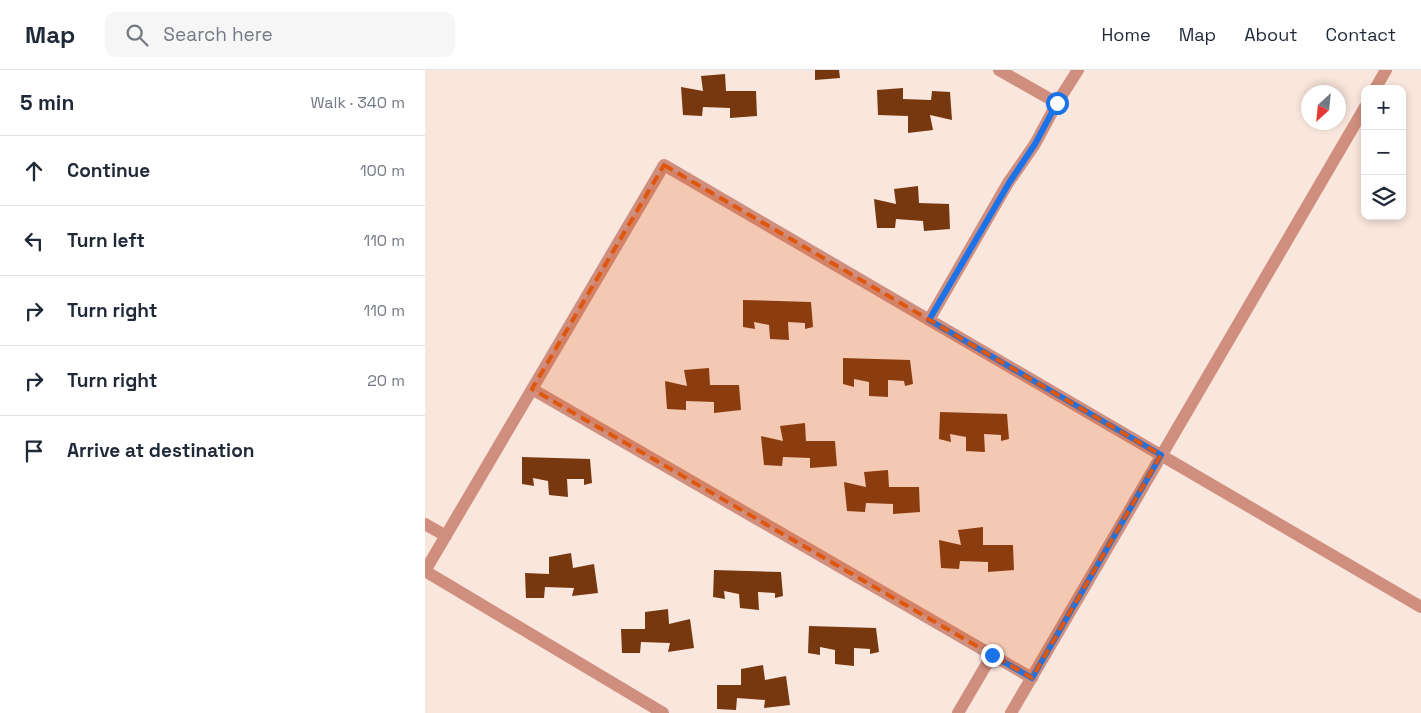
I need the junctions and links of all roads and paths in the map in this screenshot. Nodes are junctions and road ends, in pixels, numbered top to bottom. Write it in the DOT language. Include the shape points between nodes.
graph roads {
  1 [pos="999,70"];
  2 [pos="1078,70"];
  3 [pos="1386,70"];
  4 [pos="1377,85"];
  5 [pos="1057,103"];
  6 [pos="1361,113"];
  7 [pos="929,320"];
  8 [pos="532,389"];
  9 [pos="1161,455"];
  10 [pos="425,524"];
  11 [pos="445,536"];
  12 [pos="425,571"];
  13 [pos="1421,607"];
  14 [pos="992,655"];
  15 [pos="1032,678"];
  16 [pos="663,713"];
  17 [pos="958,713"];
  18 [pos="1011,713"];
  1 -- 5 [label="street"];
  2 -- 5 [label="street"];
  3 -- 4 [label="street"];
  5 -- 7 [label="street"];
  6 -- 9 [label="street"];
  7 -- 8 [label="street" via="663,165"];
  7 -- 9 [label="street"];
  8 -- 11 [label="street"];
  8 -- 14 [label="street"];
  9 -- 13 [label="street"];
  9 -- 15 [label="street"];
  10 -- 11 [label="street"];
  11 -- 12 [label="street"];
  12 -- 16 [label="street"];
  14 -- 15 [label="street"];
  14 -- 17 [label="street"];
  15 -- 18 [label="street"];
}
